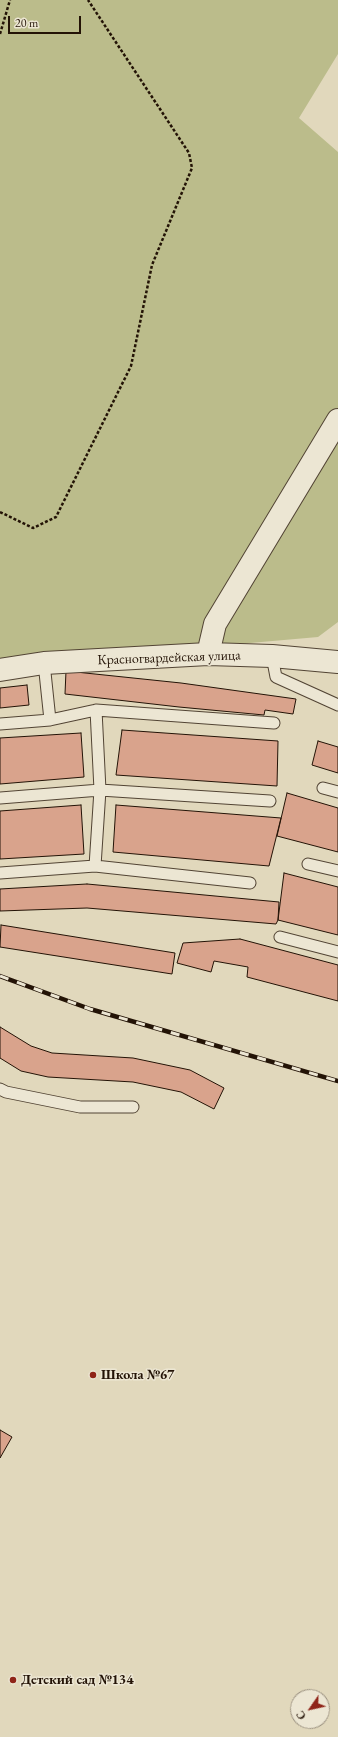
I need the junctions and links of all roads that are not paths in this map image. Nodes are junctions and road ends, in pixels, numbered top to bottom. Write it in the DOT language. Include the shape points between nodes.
graph roads {
  1 [pos="338,420"];
  2 [pos="208,654"];
  3 [pos="272,656"];
  4 [pos="338,662"];
  5 [pos="44,663"];
  6 [pos="0,670"];
  7 [pos="338,705"];
  8 [pos="96,710"];
  9 [pos="50,720"];
  10 [pos="274,722"];
  11 [pos="0,724"];
  12 [pos="323,788"];
  13 [pos="100,790"];
  14 [pos="338,792"];
  15 [pos="0,798"];
  16 [pos="270,801"];
  17 [pos="308,864"];
  18 [pos="95,866"];
  19 [pos="338,871"];
  20 [pos="0,873"];
  21 [pos="250,883"];
  22 [pos="280,937"];
  23 [pos="338,952"];
  24 [pos="0,1089"];
  25 [pos="133,1107"];
  1 -- 2 [label="street" via="215,624"];
  2 -- 3 [label="street, Красногвардейская улица"];
  2 -- 5 [label="street, Красногвардейская улица"];
  3 -- 4 [label="street, Красногвардейская улица"];
  3 -- 7 [label="lane" via="276,677"];
  5 -- 6 [label="street, Красногвардейская улица"];
  5 -- 9 [label="lane"];
  8 -- 9 [label="lane"];
  8 -- 10 [label="lane"];
  8 -- 13 [label="lane"];
  9 -- 11 [label="lane"];
  12 -- 14 [label="lane"];
  13 -- 15 [label="lane"];
  13 -- 16 [label="lane"];
  13 -- 18 [label="lane"];
  17 -- 19 [label="lane"];
  18 -- 20 [label="lane"];
  18 -- 21 [label="lane"];
  22 -- 23 [label="lane"];
  24 -- 25 [label="lane" via="80,1107"];
}
